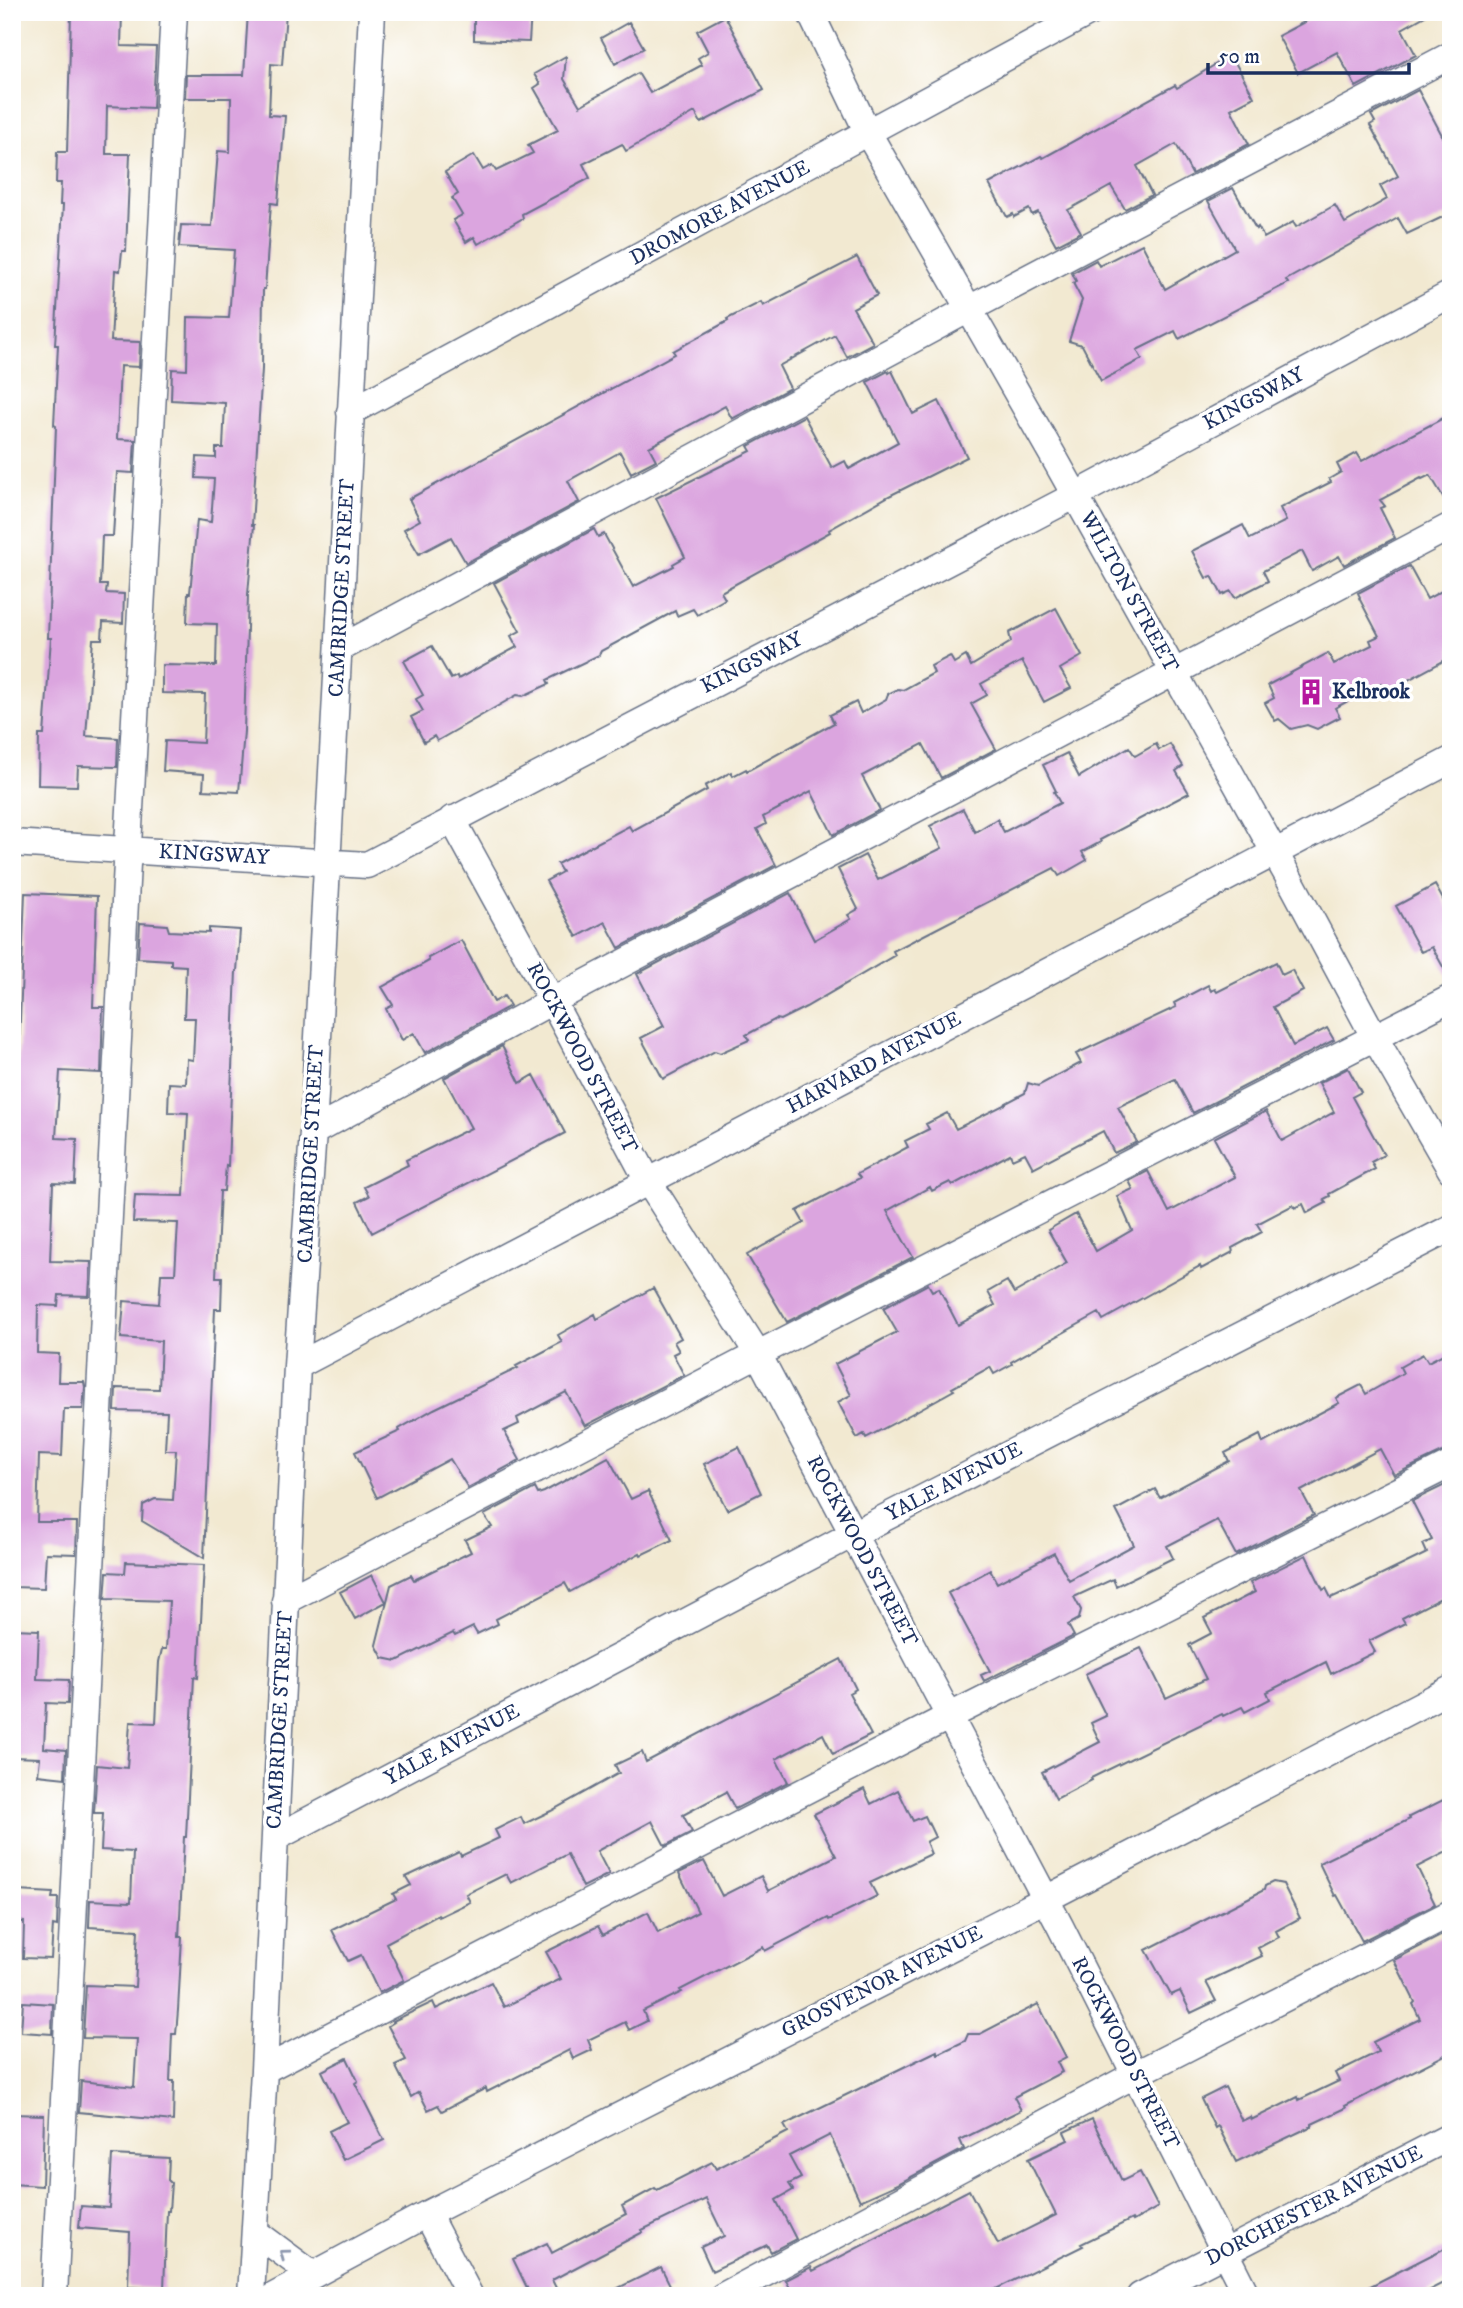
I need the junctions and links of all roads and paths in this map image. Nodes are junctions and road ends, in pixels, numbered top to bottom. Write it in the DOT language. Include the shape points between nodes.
graph roads {
  1 [pos="174,12"];
  2 [pos="372,12"];
  3 [pos="810,12"];
  4 [pos="1090,12"];
  5 [pos="1451,55"];
  6 [pos="868,133"];
  7 [pos="1451,295"];
  8 [pos="971,308"];
  9 [pos="350,412"];
  10 [pos="1076,495"];
  11 [pos="1451,526"];
  12 [pos="339,649"];
  13 [pos="1175,673"];
  14 [pos="1451,760"];
  15 [pos="452,820"];
  16 [pos="12,843"];
  17 [pos="127,850"];
  18 [pos="1276,854"];
  19 [pos="327,862"];
  20 [pos="1451,998"];
  21 [pos="552,1001"];
  22 [pos="1375,1038"];
  23 [pos="313,1132"];
  24 [pos="1451,1170"];
  25 [pos="648,1181"];
  26 [pos="1451,1228"];
  27 [pos="758,1354"];
  28 [pos="297,1366"];
  29 [pos="1451,1464"];
  30 [pos="853,1534"];
  31 [pos="285,1601"];
  32 [pos="1451,1689"];
  33 [pos="950,1716"];
  34 [pos="275,1838"];
  35 [pos="1046,1899"];
  36 [pos="1451,1913"];
  37 [pos="264,2070"];
  38 [pos="1136,2074"];
  39 [pos="1451,2136"];
  40 [pos="427,2214"];
  41 [pos="255,2232"];
  42 [pos="1224,2252"];
  43 [pos="313,2275"];
  44 [pos="54,2296"];
  45 [pos="251,2296"];
  46 [pos="274,2296"];
  47 [pos="470,2296"];
  48 [pos="723,2296"];
  49 [pos="1140,2296"];
  50 [pos="1247,2296"];
  1 -- 17 [label="street"];
  2 -- 9 [label="street, CAMBRIDGE STREET"];
  3 -- 6 [label="street, WILTON STREET"];
  4 -- 6 [label="street, DROMORE AVENUE"];
  5 -- 8 [label="street"];
  6 -- 8 [label="street, WILTON STREET"];
  6 -- 9 [label="street, DROMORE AVENUE"];
  7 -- 10 [label="street, KINGSWAY"];
  8 -- 10 [label="street, WILTON STREET"];
  8 -- 12 [label="street"];
  9 -- 12 [label="street, CAMBRIDGE STREET"];
  10 -- 13 [label="street, WILTON STREET"];
  10 -- 15 [label="street, KINGSWAY"];
  11 -- 13 [label="street"];
  12 -- 19 [label="street, CAMBRIDGE STREET"];
  13 -- 18 [label="street, WILTON STREET"];
  13 -- 21 [label="street"];
  14 -- 18 [label="street, HARVARD AVENUE"];
  15 -- 19 [label="street, KINGSWAY" via="367,865"];
  15 -- 21 [label="street, ROCKWOOD STREET"];
  16 -- 17 [label="street, KINGSWAY"];
  17 -- 19 [label="street, KINGSWAY"];
  17 -- 44 [label="street"];
  18 -- 22 [label="street, WILTON STREET"];
  18 -- 25 [label="street, HARVARD AVENUE"];
  19 -- 23 [label="street, CAMBRIDGE STREET"];
  20 -- 22 [label="street"];
  21 -- 23 [label="street"];
  21 -- 25 [label="street, ROCKWOOD STREET"];
  22 -- 24 [label="street, WILTON STREET"];
  22 -- 27 [label="street"];
  23 -- 28 [label="street, CAMBRIDGE STREET"];
  25 -- 27 [label="street, ROCKWOOD STREET"];
  25 -- 28 [label="street, HARVARD AVENUE"];
  26 -- 30 [label="street, YALE AVENUE"];
  27 -- 30 [label="street, ROCKWOOD STREET"];
  27 -- 31 [label="street"];
  28 -- 31 [label="street, CAMBRIDGE STREET"];
  29 -- 33 [label="street"];
  30 -- 33 [label="street, ROCKWOOD STREET"];
  30 -- 34 [label="street, YALE AVENUE"];
  31 -- 34 [label="street, CAMBRIDGE STREET"];
  32 -- 35 [label="street, GROSVENOR AVENUE"];
  33 -- 35 [label="street, ROCKWOOD STREET"];
  33 -- 37 [label="street"];
  34 -- 37 [label="street, CAMBRIDGE STREET"];
  35 -- 38 [label="street, ROCKWOOD STREET"];
  35 -- 40 [label="street, GROSVENOR AVENUE"];
  36 -- 38 [label="street"];
  37 -- 41 [label="street, CAMBRIDGE STREET"];
  38 -- 42 [label="street, ROCKWOOD STREET"];
  38 -- 48 [label="street"];
  39 -- 42 [label="street, DORCHESTER AVENUE"];
  40 -- 43 [label="street, GROSVENOR AVENUE"];
  40 -- 47 [label="street"];
  43 -- 41 [label="street, one-way"];
  41 -- 45 [label="street, CAMBRIDGE STREET"];
  42 -- 49 [label="street, DORCHESTER AVENUE"];
  42 -- 50 [label="street, ROCKWOOD STREET"];
  43 -- 46 [label="street, GROSVENOR AVENUE"];
}
